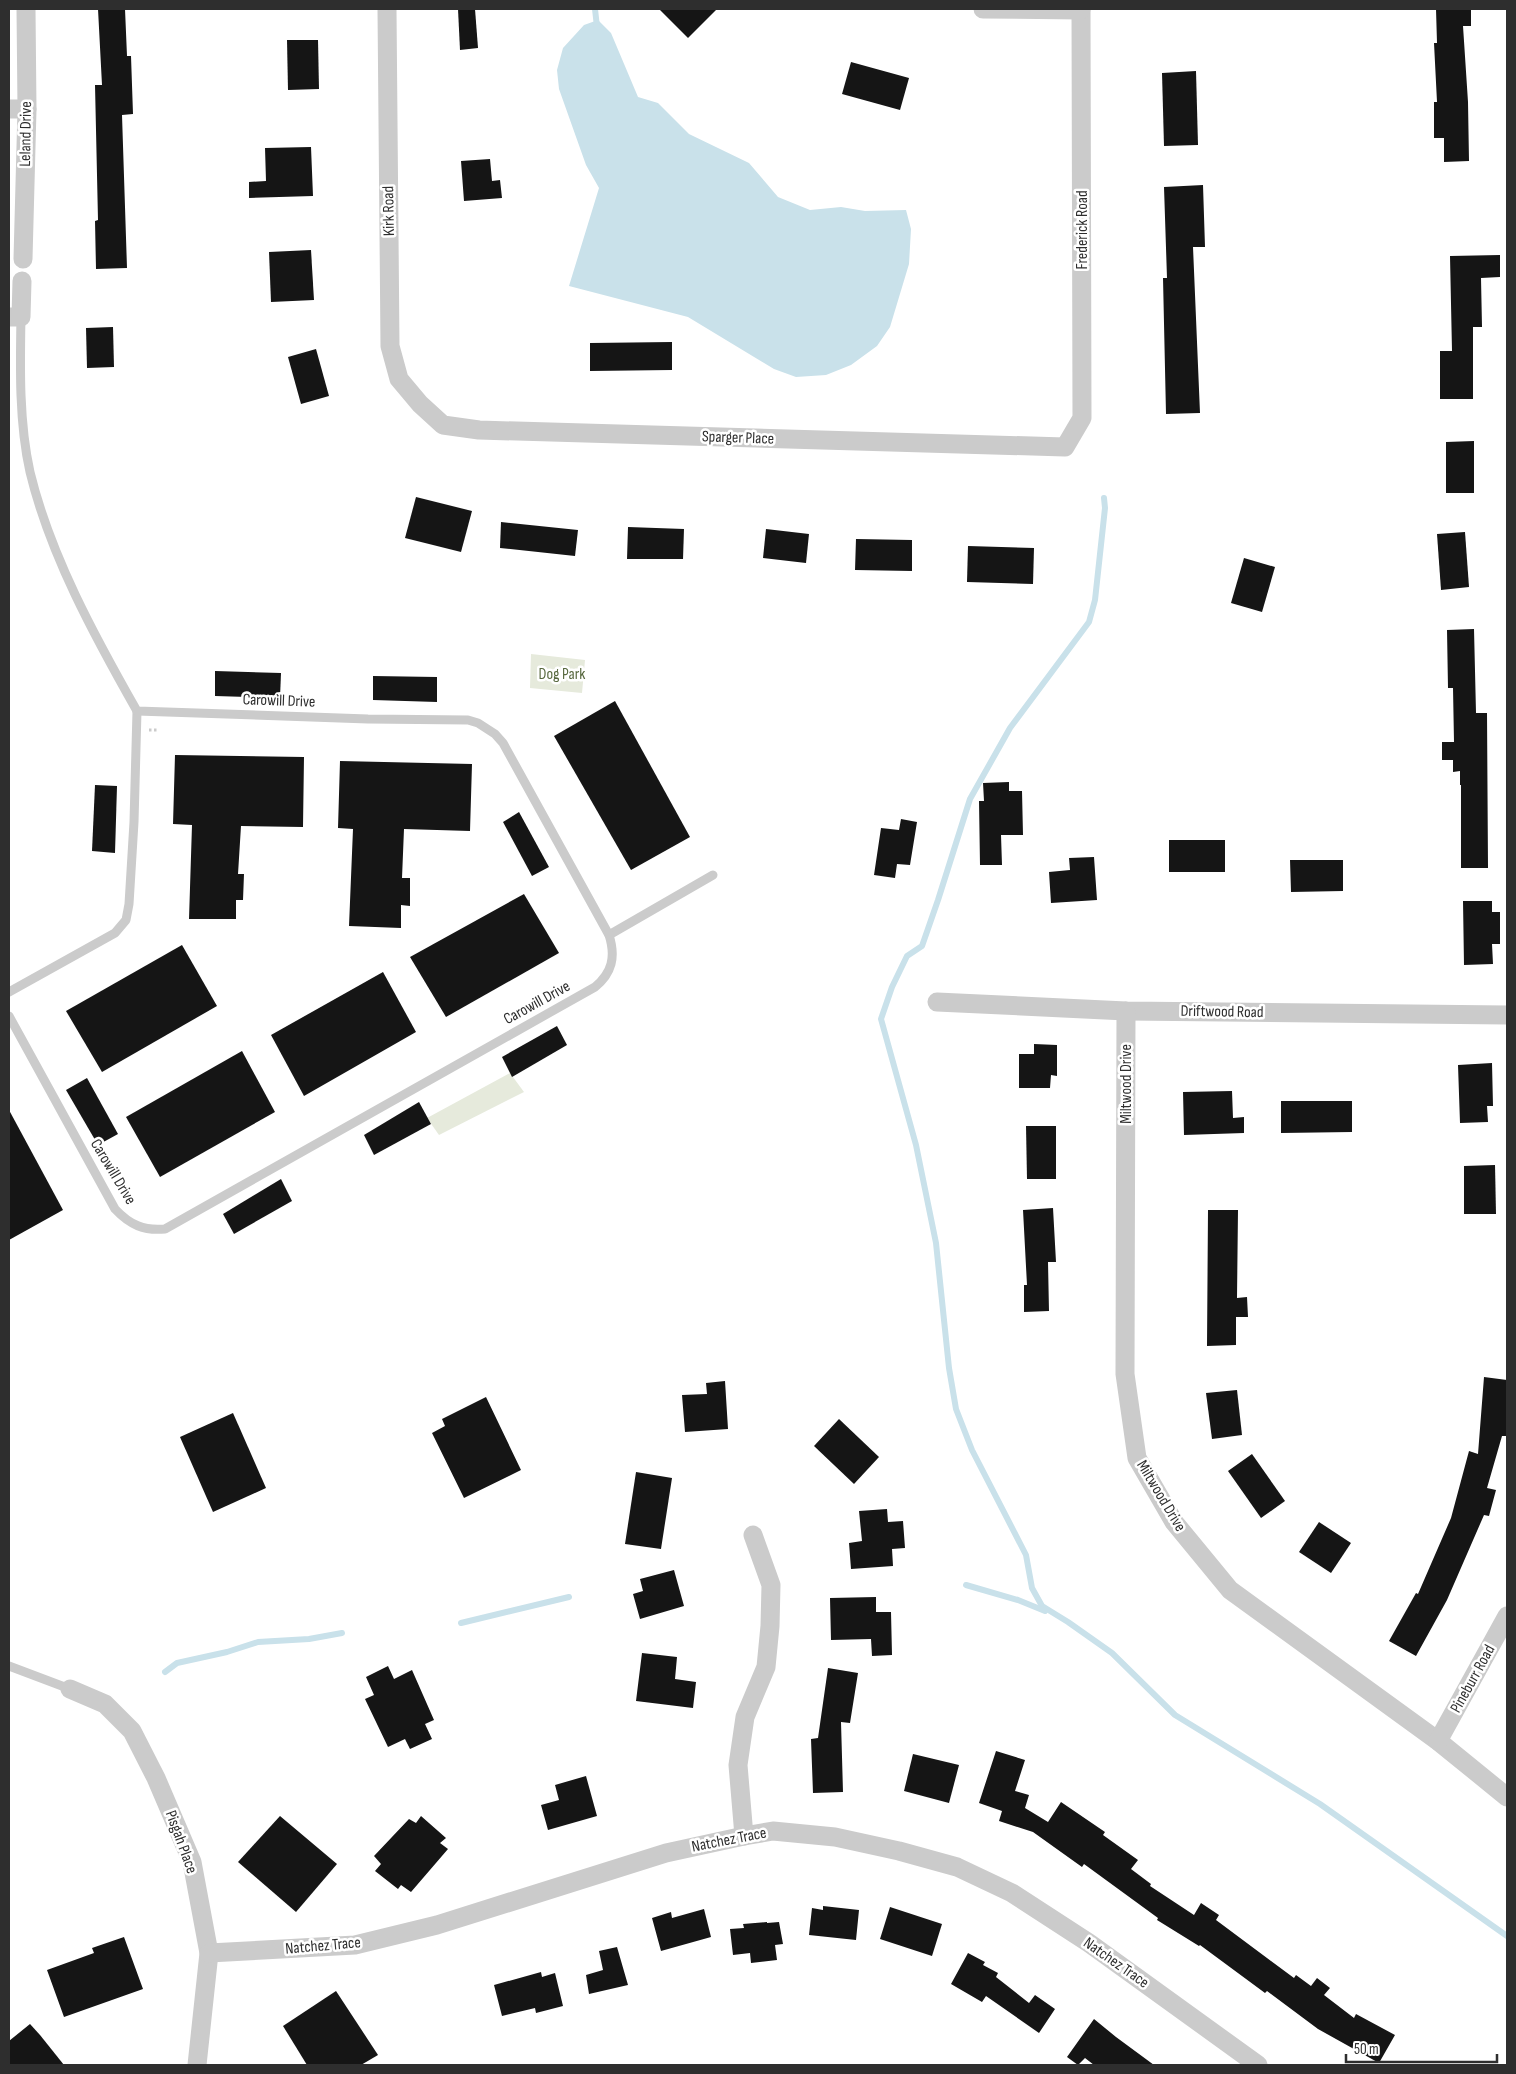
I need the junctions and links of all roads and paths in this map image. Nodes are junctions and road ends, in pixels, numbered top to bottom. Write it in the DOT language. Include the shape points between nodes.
graph roads {
  1 [pos="26,9"];
  2 [pos="387,9"];
  3 [pos="983,9"];
  4 [pos="1081,9"];
  5 [pos="9,109"];
  6 [pos="28,109"];
  7 [pos="23,259"];
  8 [pos="22,281"];
  9 [pos="15,317"];
  10 [pos="420,404"];
  11 [pos="1065,446"];
  12 [pos="137,710"];
  13 [pos="713,875"];
  14 [pos="610,935"];
  15 [pos="9,992"];
  16 [pos="937,1002"];
  17 [pos="1126,1011"];
  18 [pos="1507,1015"];
  19 [pos="9,1016"];
  20 [pos="753,1536"];
  21 [pos="1507,1616"];
  22 [pos="9,1666"];
  23 [pos="70,1688"];
  24 [pos="1438,1742"];
  25 [pos="1507,1797"];
  26 [pos="744,1836"];
  27 [pos="209,1953"];
  28 [pos="197,2065"];
  29 [pos="1258,2065"];
  1 -- 6 [label="street, Leland Drive"];
  2 -- 10 [label="street, Kirk Road" via="390,346 399,379"];
  3 -- 4 [label="street"];
  4 -- 11 [label="street, Frederick Road" via="1082,418"];
  5 -- 6 [label="street"];
  6 -- 7 [label="street, Leland Drive"];
  8 -- 9 [label="street"];
  9 -- 12 [label="lane" via="29,462 50,538 106,657"];
  10 -- 11 [label="street, Sparger Place" via="443,425 479,430"];
  12 -- 14 [label="lane, Carowill Drive" via="468,720 478,723 503,742"];
  12 -- 15 [label="lane" via="130,904 126,920 115,933"];
  13 -- 14 [label="lane"];
  14 -- 19 [label="lane, Carowill Drive" via="614,958 604,980 595,987 165,1229 138,1227 126,1221 115,1209"];
  16 -- 17 [label="street, Driftwood Road"];
  17 -- 18 [label="street, Driftwood Road"];
  17 -- 24 [label="street, Miltwood Drive" via="1125,1374 1137,1458 1174,1522 1230,1590"];
  20 -- 26 [label="street" via="771,1585 770,1626 766,1667 745,1717 738,1765"];
  21 -- 24 [label="street, Pineburr Road"];
  22 -- 23 [label="lane"];
  23 -- 27 [label="street, Pisgah Place" via="105,1704 132,1731 192,1862"];
  24 -- 25 [label="street, Miltwood Drive"];
  26 -- 27 [label="street, Natchez Trace" via="666,1853 437,1925 355,1945"];
  26 -- 29 [label="street, Natchez Trace" via="773,1832 835,1837 957,1867 1012,1893 1089,1943"];
  27 -- 28 [label="street, Pisgah Place"];
}
